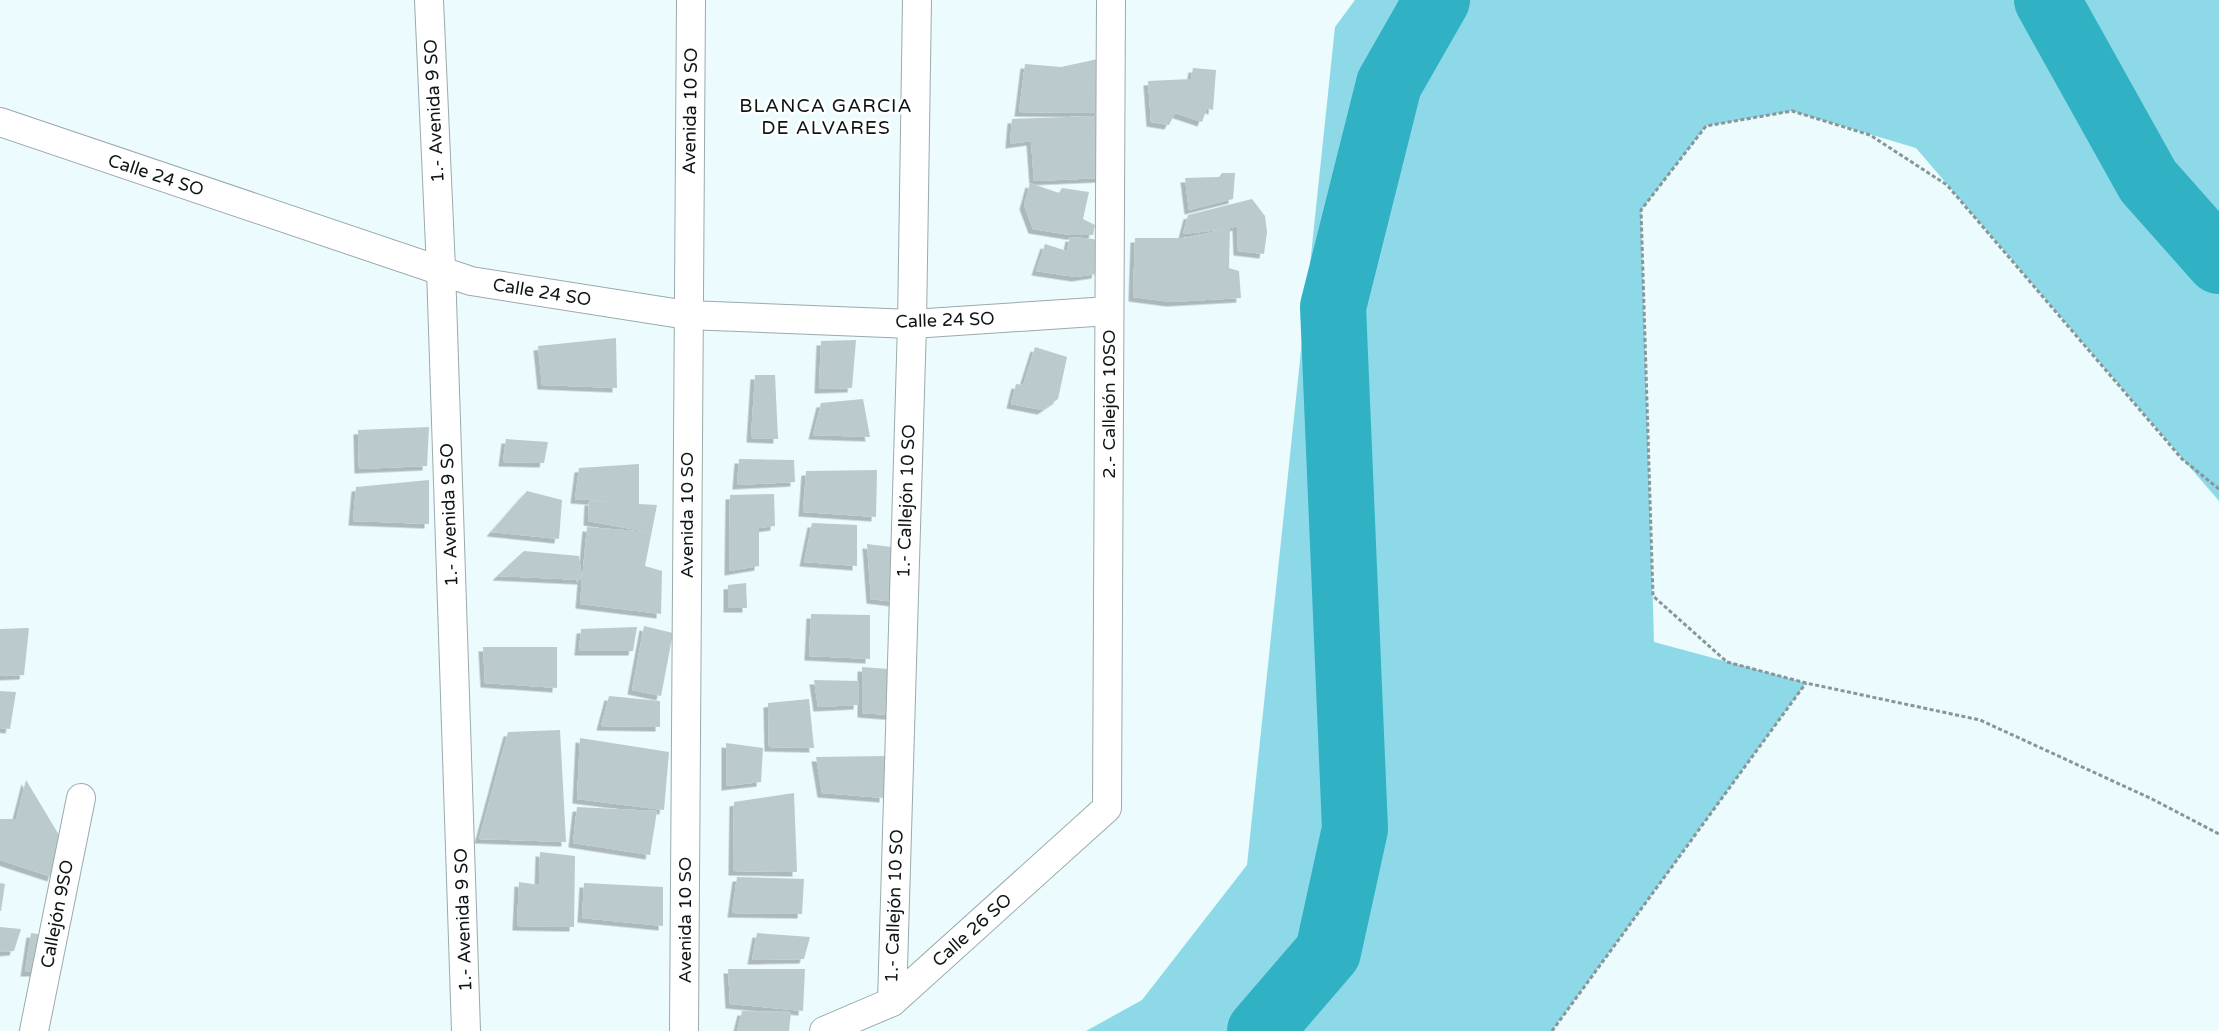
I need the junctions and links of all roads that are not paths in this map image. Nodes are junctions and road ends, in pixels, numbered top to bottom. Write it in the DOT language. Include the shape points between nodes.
graph roads {
  1 [pos="429,0"];
  2 [pos="691,0"];
  3 [pos="917,0"];
  4 [pos="1111,0"];
  5 [pos="0,122"];
  6 [pos="440,269"];
  7 [pos="1110,311"];
  8 [pos="688,315"];
  9 [pos="912,324"];
  10 [pos="81,798"];
  11 [pos="1107,808"];
  12 [pos="892,1002"];
  13 [pos="34,1031"];
  14 [pos="466,1031"];
  15 [pos="684,1031"];
  16 [pos="824,1031"];
  1 -- 6 [label="street, 1.- Avenida 9 SO"];
  2 -- 8 [label="street, Avenida 10 SO"];
  3 -- 9 [label="street, 1.- Callejón 10 SO"];
  4 -- 7 [label="street, 2.- Callejón 10SO"];
  5 -- 6 [label="street, Calle 24 SO"];
  6 -- 8 [label="street, Calle 24 SO" via="471,281"];
  6 -- 14 [label="street, 1.- Avenida 9 SO"];
  7 -- 9 [label="street, Calle 24 SO"];
  7 -- 11 [label="street, 2.- Callejón 10SO"];
  8 -- 9 [label="street, Calle 24 SO"];
  8 -- 15 [label="street, Avenida 10 SO"];
  9 -- 12 [label="street, 1.- Callejón 10 SO"];
  10 -- 13 [label="street, Callejón 9SO"];
  11 -- 12 [label="street, Calle 26 SO"];
  12 -- 16 [label="street, Calle 26 SO"];
}
